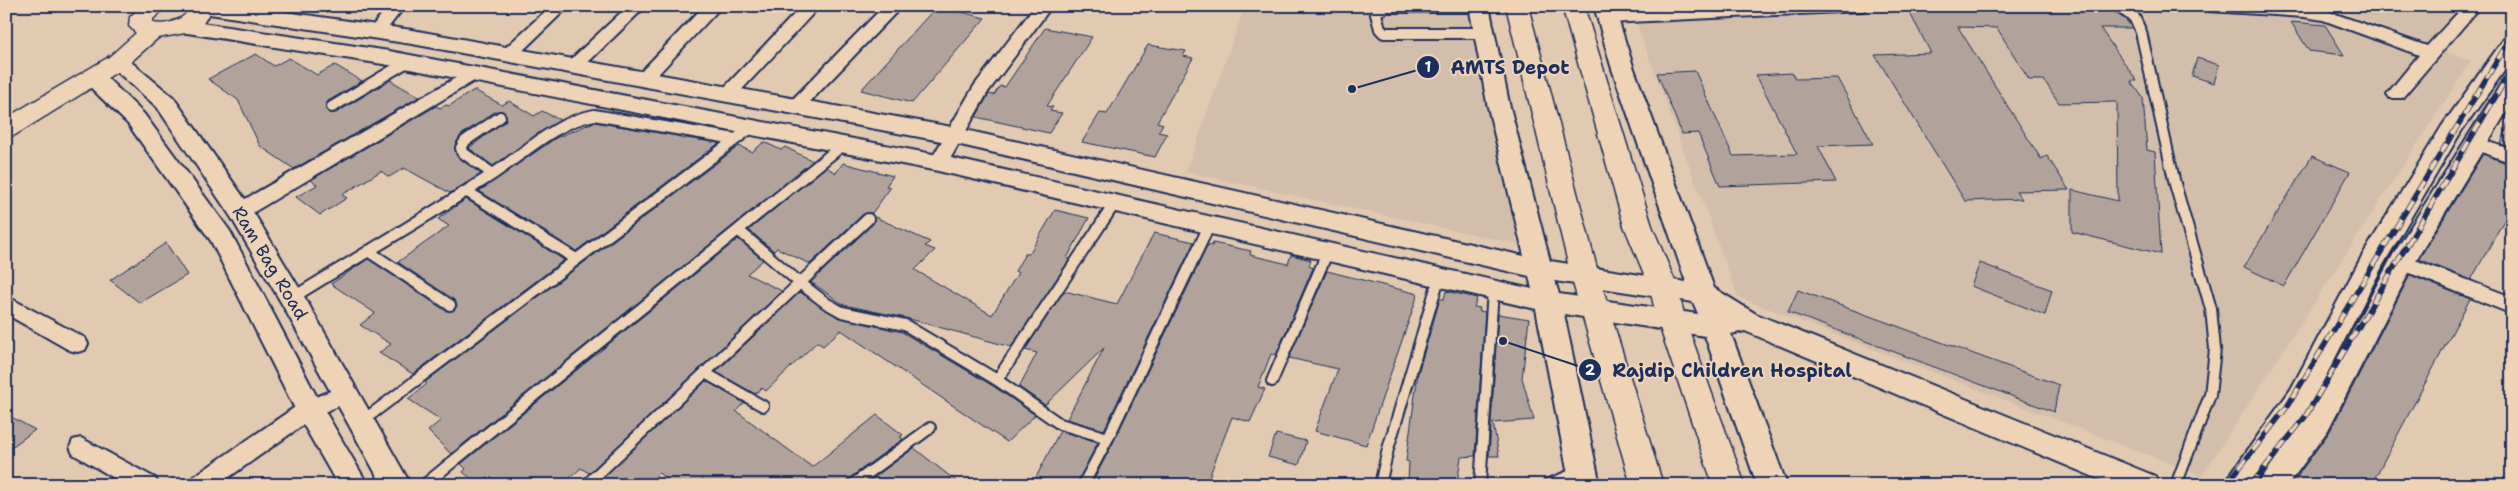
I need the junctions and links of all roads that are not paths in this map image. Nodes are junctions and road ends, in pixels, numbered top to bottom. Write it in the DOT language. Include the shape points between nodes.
graph roads {
  1 [pos="156,6"];
  2 [pos="203,6"];
  3 [pos="397,6"];
  4 [pos="561,6"];
  5 [pos="638,6"];
  6 [pos="714,6"];
  7 [pos="812,6"];
  8 [pos="894,6"];
  9 [pos="1044,6"];
  10 [pos="1479,6"];
  11 [pos="1517,6"];
  12 [pos="1573,6"];
  13 [pos="1862,6"];
  14 [pos="2117,6"];
  15 [pos="2209,6"];
  16 [pos="2465,8"];
  17 [pos="1606,12"];
  18 [pos="181,26"];
  19 [pos="152,31"];
  20 [pos="375,33"];
  21 [pos="1484,33"];
  22 [pos="2512,44"];
  23 [pos="2430,53"];
  24 [pos="508,55"];
  25 [pos="117,62"];
  26 [pos="407,62"];
  27 [pos="573,67"];
  28 [pos="473,74"];
  29 [pos="93,77"];
  30 [pos="643,80"];
  31 [pos="2512,84"];
  32 [pos="2396,94"];
  33 [pos="726,95"];
  34 [pos="332,107"];
  35 [pos="794,108"];
  36 [pos="500,117"];
  37 [pos="6,130"];
  38 [pos="743,133"];
  39 [pos="952,135"];
  40 [pos="2475,143"];
  41 [pos="844,144"];
  42 [pos="2512,157"];
  43 [pos="938,163"];
  44 [pos="493,174"];
  45 [pos="466,191"];
  46 [pos="1115,202"];
  47 [pos="240,211"];
  48 [pos="868,219"];
  49 [pos="1210,224"];
  50 [pos="738,230"];
  51 [pos="368,251"];
  52 [pos="1328,251"];
  53 [pos="576,260"];
  54 [pos="2402,262"];
  55 [pos="1540,268"];
  56 [pos="1585,276"];
  57 [pos="1439,278"];
  58 [pos="800,283"];
  59 [pos="1663,286"];
  60 [pos="1493,290"];
  61 [pos="1704,294"];
  62 [pos="292,298"];
  63 [pos="1548,302"];
  64 [pos="6,304"];
  65 [pos="450,304"];
  66 [pos="2512,306"];
  67 [pos="1596,309"];
  68 [pos="1747,321"];
  69 [pos="1672,322"];
  70 [pos="1715,326"];
  71 [pos="77,344"];
  72 [pos="705,372"];
  73 [pos="997,380"];
  74 [pos="1272,381"];
  75 [pos="344,394"];
  76 [pos="763,406"];
  77 [pos="309,409"];
  78 [pos="361,422"];
  79 [pos="930,428"];
  80 [pos="1108,438"];
  81 [pos="81,447"];
  82 [pos="1584,478"];
  83 [pos="147,485"];
  84 [pos="200,485"];
  85 [pos="354,485"];
  86 [pos="396,485"];
  87 [pos="424,485"];
  88 [pos="586,485"];
  89 [pos="852,485"];
  90 [pos="1083,485"];
  91 [pos="1380,485"];
  92 [pos="1480,485"];
  93 [pos="1547,485"];
  94 [pos="1647,485"];
  95 [pos="1729,485"];
  96 [pos="1772,485"];
  97 [pos="2144,485"];
  98 [pos="2176,485"];
  99 [pos="2237,485"];
  100 [pos="2271,485"];
  1 -- 19 [label="main road" via="140,22 141,26"];
  2 -- 18 [label="main road" via="197,17"];
  2 -- 20 [label="street"];
  3 -- 20 [label="street"];
  4 -- 24 [label="street"];
  5 -- 27 [label="street"];
  6 -- 30 [label="street"];
  7 -- 33 [label="street"];
  8 -- 35 [label="street"];
  9 -- 39 [label="street" via="980,90"];
  10 -- 21 [label="street"];
  10 -- 21 [label="lane" via="1386,7 1376,14 1384,33"];
  11 -- 56 [label="main road"];
  12 -- 59 [label="main road" via="1638,226"];
  13 -- 17 [label="lane"];
  14 -- 98 [label="lane" via="2134,17 2141,32 2175,184 2211,309 2215,349 2210,395"];
  15 -- 23 [label="street" via="2327,16"];
  16 -- 23 [label="street"];
  17 -- 61 [label="street" via="1622,66"];
  18 -- 19 [label="main road"];
  18 -- 26 [label="street"];
  19 -- 25 [label="main road"];
  20 -- 24 [label="street"];
  21 -- 55 [label="street" via="1498,103"];
  22 -- 99 [label="street" via="2453,126 2371,262 2301,397"];
  23 -- 32 [label="street"];
  24 -- 27 [label="street"];
  25 -- 29 [label="main road"];
  25 -- 47 [label="street, Ram Bag Road" via="165,102"];
  26 -- 28 [label="street"];
  26 -- 34 [label="lane"];
  27 -- 30 [label="street"];
  28 -- 38 [label="street"];
  28 -- 47 [label="street"];
  29 -- 37 [label="main road"];
  29 -- 77 [label="street, Ram Bag Road" via="136,119 220,237"];
  30 -- 33 [label="street"];
  31 -- 40 [label="street"];
  33 -- 35 [label="street"];
  35 -- 39 [label="street"];
  36 -- 44 [label="lane" via="465,141 461,148"];
  38 -- 41 [label="street"];
  38 -- 44 [label="lane" via="581,116"];
  38 -- 53 [label="lane"];
  39 -- 43 [label="street"];
  39 -- 55 [label="street"];
  40 -- 42 [label="street"];
  40 -- 54 [label="street"];
  41 -- 43 [label="street"];
  41 -- 50 [label="lane"];
  43 -- 46 [label="street"];
  44 -- 45 [label="lane"];
  45 -- 51 [label="lane"];
  45 -- 53 [label="lane"];
  46 -- 49 [label="street"];
  46 -- 73 [label="lane"];
  47 -- 62 [label="street, Ram Bag Road"];
  48 -- 58 [label="lane"];
  49 -- 52 [label="street"];
  49 -- 80 [label="lane"];
  50 -- 58 [label="lane"];
  50 -- 87 [label="lane"];
  51 -- 62 [label="lane"];
  51 -- 65 [label="lane"];
  52 -- 57 [label="street"];
  52 -- 74 [label="lane"];
  53 -- 78 [label="lane"];
  54 -- 66 [label="street"];
  54 -- 100 [label="street" via="2318,422"];
  55 -- 56 [label="street"];
  55 -- 63 [label="street"];
  56 -- 59 [label="street"];
  56 -- 67 [label="main road"];
  57 -- 60 [label="street"];
  57 -- 91 [label="lane"];
  58 -- 72 [label="lane"];
  58 -- 73 [label="lane" via="840,312 904,325"];
  59 -- 61 [label="street"];
  59 -- 69 [label="main road"];
  60 -- 63 [label="street"];
  60 -- 92 [label="lane"];
  61 -- 68 [label="street"];
  61 -- 70 [label="street"];
  62 -- 75 [label="street, Ram Bag Road"];
  63 -- 67 [label="street"];
  63 -- 82 [label="street"];
  64 -- 71 [label="street"];
  67 -- 69 [label="street"];
  67 -- 94 [label="main road"];
  68 -- 70 [label="street"];
  68 -- 97 [label="street"];
  69 -- 70 [label="street"];
  69 -- 95 [label="main road"];
  70 -- 96 [label="street"];
  72 -- 76 [label="lane"];
  72 -- 88 [label="lane"];
  73 -- 80 [label="lane" via="1060,424"];
  75 -- 77 [label="street"];
  75 -- 78 [label="street, Ram Bag Road"];
  77 -- 84 [label="street"];
  77 -- 85 [label="street, Ram Bag Road"];
  78 -- 86 [label="street, Ram Bag Road"];
  79 -- 89 [label="lane"];
  80 -- 90 [label="lane"];
  81 -- 83 [label="street"];
  82 -- 93 [label="lane"];
}
